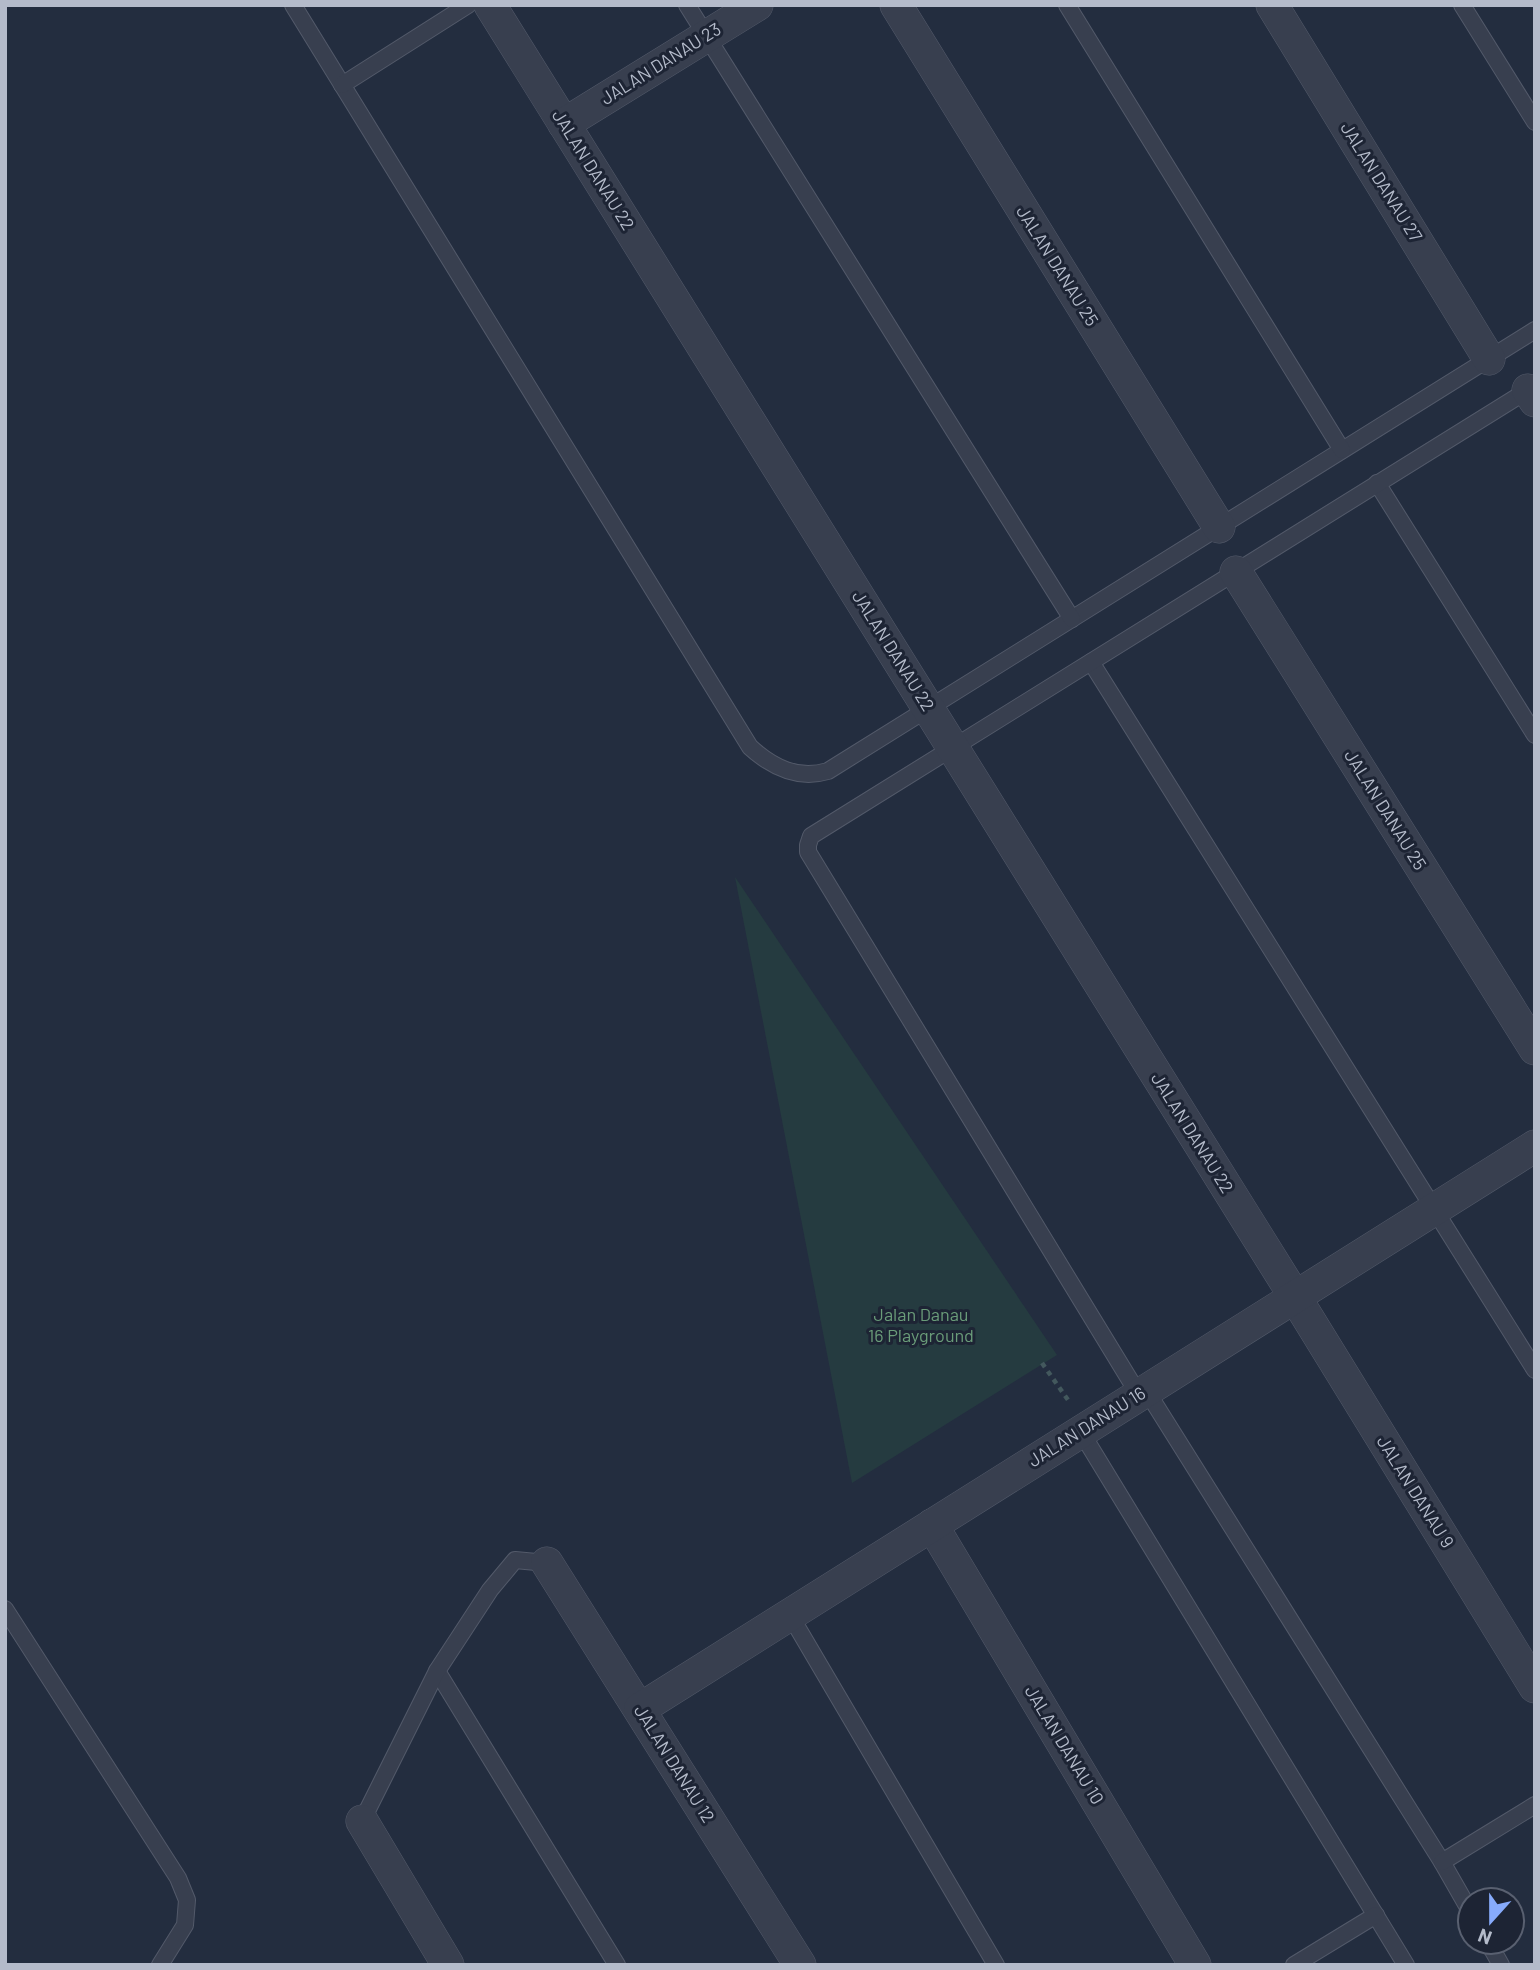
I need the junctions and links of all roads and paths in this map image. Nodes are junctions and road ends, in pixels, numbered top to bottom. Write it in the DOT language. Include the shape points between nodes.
graph roads {
  1 [pos="293,5"];
  2 [pos="468,5"];
  3 [pos="491,5"];
  4 [pos="687,5"];
  5 [pos="757,5"];
  6 [pos="896,5"];
  7 [pos="1067,5"];
  8 [pos="1272,5"];
  9 [pos="1462,5"];
  10 [pos="706,36"];
  11 [pos="342,85"];
  12 [pos="1535,122"];
  13 [pos="564,124"];
  14 [pos="1535,330"];
  15 [pos="1489,359"];
  16 [pos="1532,392"];
  17 [pos="1342,450"];
  18 [pos="1377,483"];
  19 [pos="1219,527"];
  20 [pos="1236,572"];
  21 [pos="1072,619"];
  22 [pos="1091,662"];
  23 [pos="928,708"];
  24 [pos="1535,735"];
  25 [pos="953,748"];
  26 [pos="1535,1049"];
  27 [pos="1535,1146"];
  28 [pos="1434,1209"];
  29 [pos="1295,1297"];
  30 [pos="1042,1363"];
  31 [pos="1535,1370"];
  32 [pos="1143,1393"];
  33 [pos="1084,1430"];
  34 [pos="932,1525"];
  35 [pos="547,1563"];
  36 [pos="5,1609"];
  37 [pos="790,1615"];
  38 [pos="437,1671"];
  39 [pos="1535,1687"];
  40 [pos="640,1709"];
  41 [pos="1535,1805"];
  42 [pos="362,1821"];
  43 [pos="1442,1862"];
  44 [pos="1456,1886"];
  45 [pos="1376,1915"];
  46 [pos="160,1965"];
  47 [pos="448,1965"];
  48 [pos="617,1965"];
  49 [pos="800,1965"];
  50 [pos="996,1965"];
  51 [pos="1195,1965"];
  52 [pos="1294,1965"];
  53 [pos="1406,1965"];
  1 -- 11 [label="lane"];
  2 -- 11 [label="lane"];
  3 -- 13 [label="street, JALAN DANAU 22"];
  4 -- 10 [label="lane"];
  5 -- 10 [label="street, JALAN DANAU 23"];
  6 -- 19 [label="street, JALAN DANAU 25"];
  7 -- 17 [label="lane"];
  8 -- 15 [label="street, JALAN DANAU 27"];
  9 -- 12 [label="lane"];
  10 -- 13 [label="street, JALAN DANAU 23"];
  10 -- 21 [label="lane"];
  11 -- 23 [label="lane" via="750,747 791,773 816,775"];
  13 -- 23 [label="street, JALAN DANAU 22"];
  14 -- 15 [label="lane"];
  15 -- 17 [label="lane"];
  16 -- 18 [label="lane"];
  17 -- 19 [label="lane"];
  18 -- 20 [label="lane"];
  18 -- 24 [label="lane"];
  19 -- 21 [label="lane"];
  20 -- 22 [label="lane"];
  20 -- 26 [label="street, JALAN DANAU 25"];
  21 -- 23 [label="lane"];
  22 -- 25 [label="lane"];
  22 -- 28 [label="lane"];
  23 -- 25 [label="street, JALAN DANAU 22"];
  25 -- 29 [label="street, JALAN DANAU 22"];
  25 -- 32 [label="lane" via="811,836 808,852"];
  27 -- 28 [label="street, JALAN DANAU 16"];
  28 -- 29 [label="street, JALAN DANAU 16"];
  28 -- 31 [label="lane"];
  29 -- 32 [label="street, JALAN DANAU 16"];
  29 -- 39 [label="street, JALAN DANAU 9"];
  30 -- 33 [label="path"];
  32 -- 33 [label="street, JALAN DANAU 16"];
  32 -- 43 [label="lane"];
  33 -- 34 [label="street, JALAN DANAU 16"];
  33 -- 45 [label="lane"];
  34 -- 37 [label="street, JALAN DANAU 16"];
  34 -- 51 [label="street, JALAN DANAU 10"];
  35 -- 38 [label="lane" via="515,1560"];
  35 -- 40 [label="street, JALAN DANAU 12"];
  36 -- 46 [label="lane" via="178,1878 187,1900 185,1925"];
  37 -- 40 [label="street, JALAN DANAU 16"];
  37 -- 50 [label="lane"];
  38 -- 42 [label="lane"];
  38 -- 48 [label="lane"];
  40 -- 49 [label="street, JALAN DANAU 12"];
  41 -- 43 [label="lane"];
  42 -- 47 [label="street"];
  43 -- 44 [label="lane"];
  45 -- 52 [label="lane"];
  45 -- 53 [label="lane"];
}
